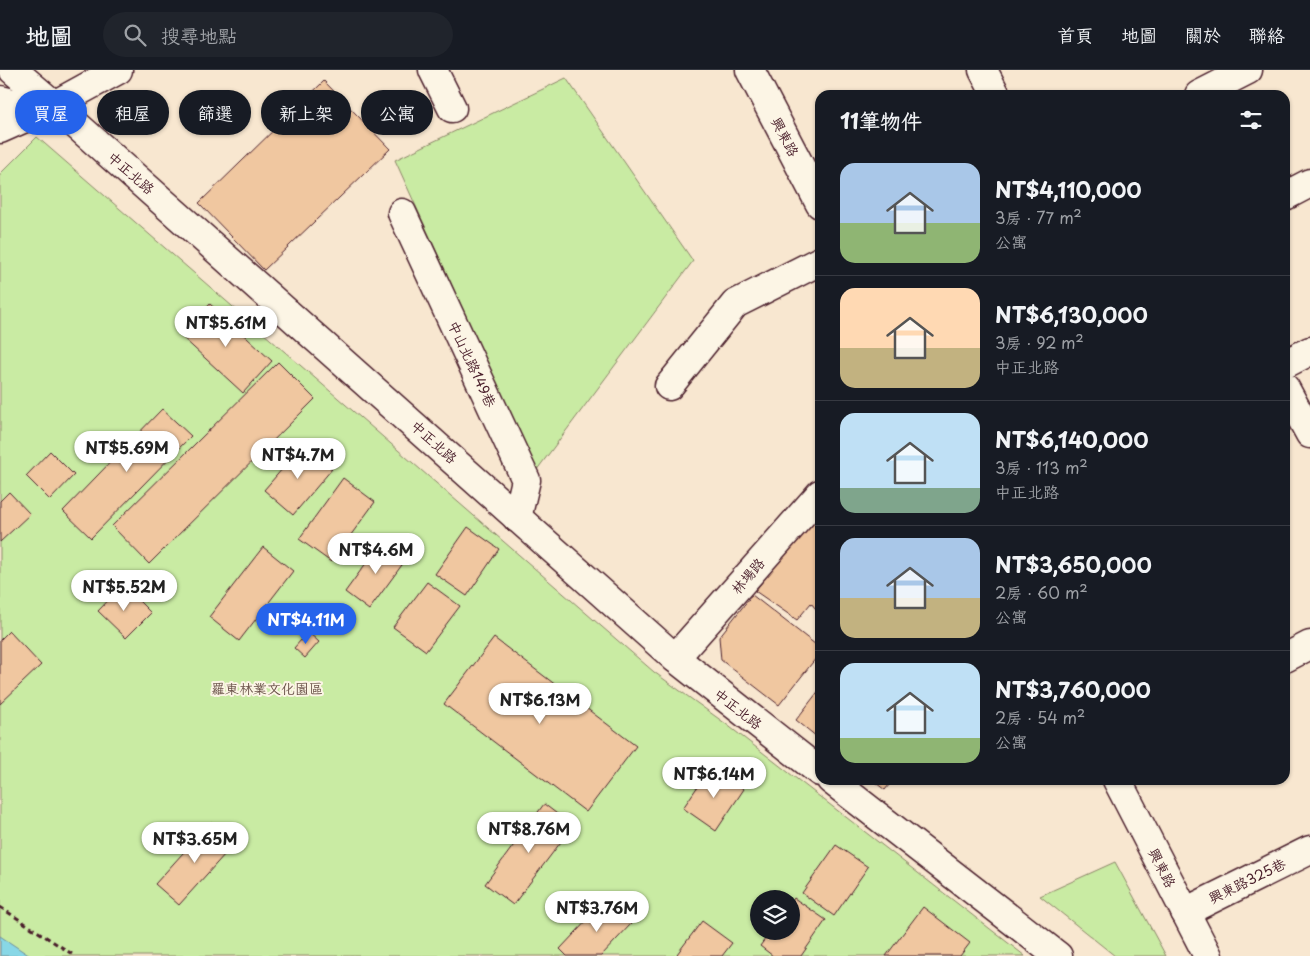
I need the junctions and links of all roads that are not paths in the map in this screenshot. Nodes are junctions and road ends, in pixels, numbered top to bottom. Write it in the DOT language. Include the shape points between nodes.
graph roads {
  1 [pos="13,70"];
  2 [pos="118,70"];
  3 [pos="432,70"];
  4 [pos="750,70"];
  5 [pos="983,70"];
  6 [pos="1248,70"];
  7 [pos="36,90"];
  8 [pos="81,90"];
  9 [pos="993,90"];
  10 [pos="1209,90"];
  11 [pos="0,100"];
  12 [pos="15,104"];
  13 [pos="452,108"];
  14 [pos="15,122"];
  15 [pos="0,129"];
  16 [pos="87,134"];
  17 [pos="1310,183"];
  18 [pos="1290,193"];
  19 [pos="815,194"];
  20 [pos="402,213"];
  21 [pos="815,264"];
  22 [pos="1310,352"];
  23 [pos="1290,362"];
  24 [pos="669,386"];
  25 [pos="1290,397"];
  26 [pos="1310,434"];
  27 [pos="815,500"];
  28 [pos="517,518"];
  29 [pos="1310,645"];
  30 [pos="1290,655"];
  31 [pos="676,658"];
  32 [pos="815,768"];
  33 [pos="837,785"];
  34 [pos="1120,785"];
  35 [pos="1310,850"];
  36 [pos="1184,912"];
  37 [pos="1058,956"];
  38 [pos="1208,956"];
  1 -- 7 [label="street, 中正北路"];
  2 -- 8 [label="street"];
  3 -- 13 [label="street"];
  4 -- 19 [label="street, 興東路"];
  5 -- 9 [label="street"];
  6 -- 10 [label="street"];
  11 -- 12 [label="street"];
  14 -- 15 [label="street"];
  16 -- 28 [label="street, 中正北路"];
  17 -- 18 [label="street"];
  20 -- 28 [label="street, 中山北路149巷" via="526,480"];
  21 -- 24 [label="street" via="735,304"];
  22 -- 23 [label="street"];
  25 -- 26 [label="street"];
  27 -- 31 [label="street, 林場路"];
  28 -- 31 [label="street, 中正北路"];
  29 -- 30 [label="street"];
  31 -- 32 [label="street, 中正北路"];
  33 -- 37 [label="street"];
  34 -- 36 [label="street, 興東路"];
  35 -- 36 [label="street, 興東路325巷"];
  36 -- 38 [label="street, 興東路"];
}
